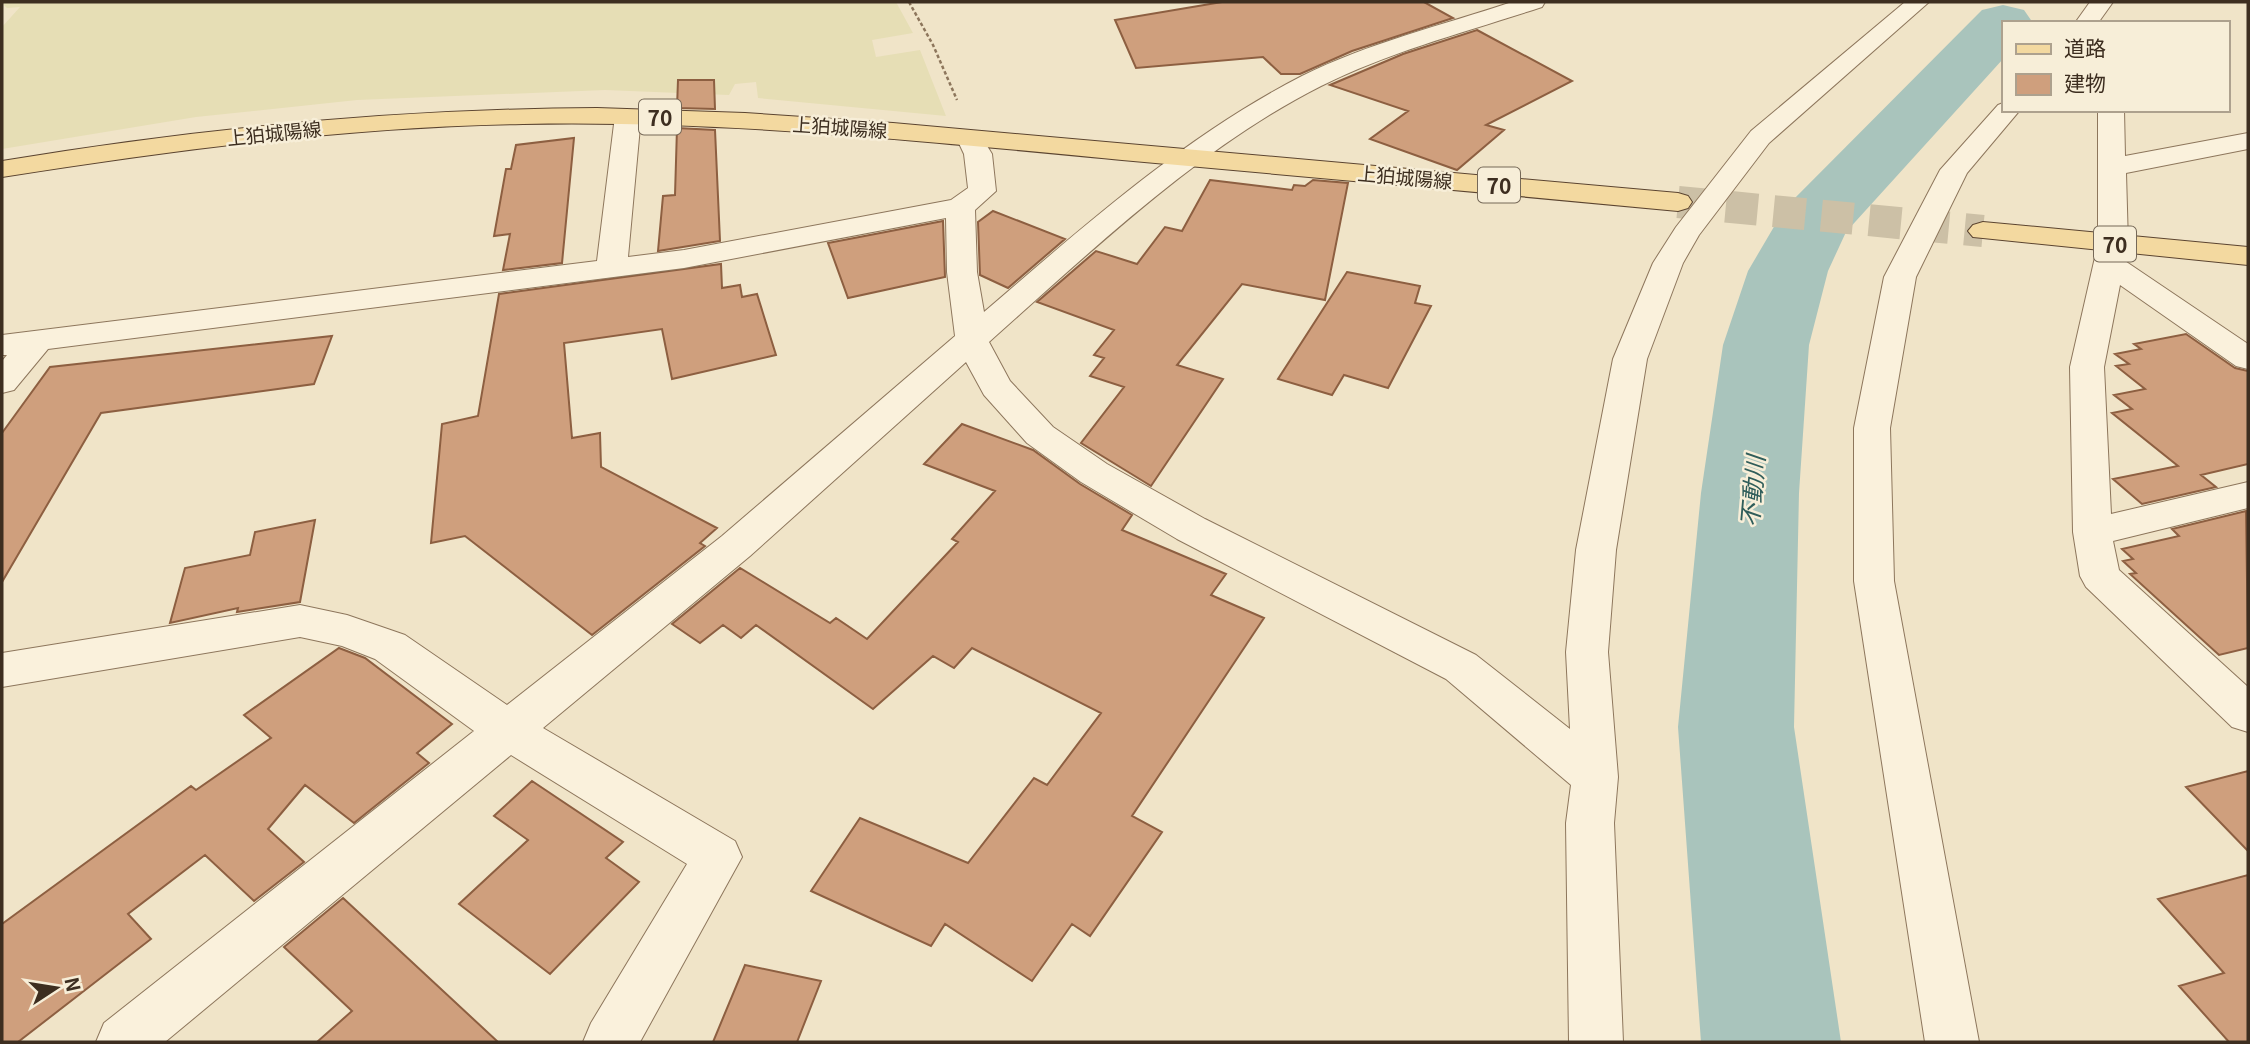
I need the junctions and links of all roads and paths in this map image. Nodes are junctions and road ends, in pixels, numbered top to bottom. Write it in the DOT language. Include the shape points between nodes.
graph roads {
  1 [pos="909,2"];
  2 [pos="1534,2"];
  3 [pos="1918,2"];
  4 [pos="2005,112"];
  5 [pos="2111,112"];
  6 [pos="628,117"];
  7 [pos="969,137"];
  8 [pos="2248,141"];
  9 [pos="1193,159"];
  10 [pos="2112,167"];
  11 [pos="2,169"];
  12 [pos="1678,202"];
  13 [pos="960,207"];
  14 [pos="1983,232"];
  15 [pos="2110,253"];
  16 [pos="2248,256"];
  17 [pos="612,266"];
  18 [pos="38,340"];
  19 [pos="972,342"];
  20 [pos="2,345"];
  21 [pos="2248,359"];
  22 [pos="2,382"];
  23 [pos="2248,495"];
  24 [pos="2092,532"];
  25 [pos="2,670"];
  26 [pos="2248,714"];
  27 [pos="507,729"];
  28 [pos="1595,776"];
  29 [pos="123,1042"];
  30 [pos="610,1042"];
  31 [pos="1596,1042"];
  32 [pos="1952,1042"];
  1 -- 7 [label="path" via="933,45"];
  2 -- 9 [label="street" via="1314,80 1234,124"];
  3 -- 28 [label="street" via="1760,137 1668,263 1630,359 1596,550 1587,652"];
  4 -- 32 [label="street" via="1954,170 1900,277 1872,428 1874,581"];
  5 -- 10 [label="street"];
  6 -- 7 [label="main road, 上狛城陽線 / 70" via="831,124"];
  6 -- 11 [label="main road, 上狛城陽線 / 70" via="514,116 341,125 151,146"];
  6 -- 17 [label="street"];
  7 -- 9 [label="main road, 上狛城陽線 / 70"];
  7 -- 13 [label="street" via="978,154 982,191"];
  8 -- 10 [label="street"];
  9 -- 12 [label="main road, 上狛城陽線 / 70"];
  9 -- 19 [label="street" via="1074,249"];
  10 -- 15 [label="street"];
  13 -- 17 [label="street" via="684,259"];
  13 -- 19 [label="street" via="962,272"];
  14 -- 15 [label="main road, 70"];
  15 -- 16 [label="main road, 70"];
  15 -- 21 [label="street"];
  15 -- 24 [label="street" via="2087,367"];
  17 -- 18 [label="street"];
  18 -- 20 [label="street"];
  18 -- 22 [label="street"];
  19 -- 27 [label="street" via="736,546"];
  19 -- 28 [label="street" via="996,387 1040,435 1094,473 1191,529 1461,667"];
  23 -- 24 [label="street"];
  24 -- 26 [label="street" via="2100,576"];
  25 -- 27 [label="street" via="300,621 390,647"];
  27 -- 29 [label="street"];
  27 -- 30 [label="street" via="718,857"];
  28 -- 31 [label="street" via="1590,823"];
}
